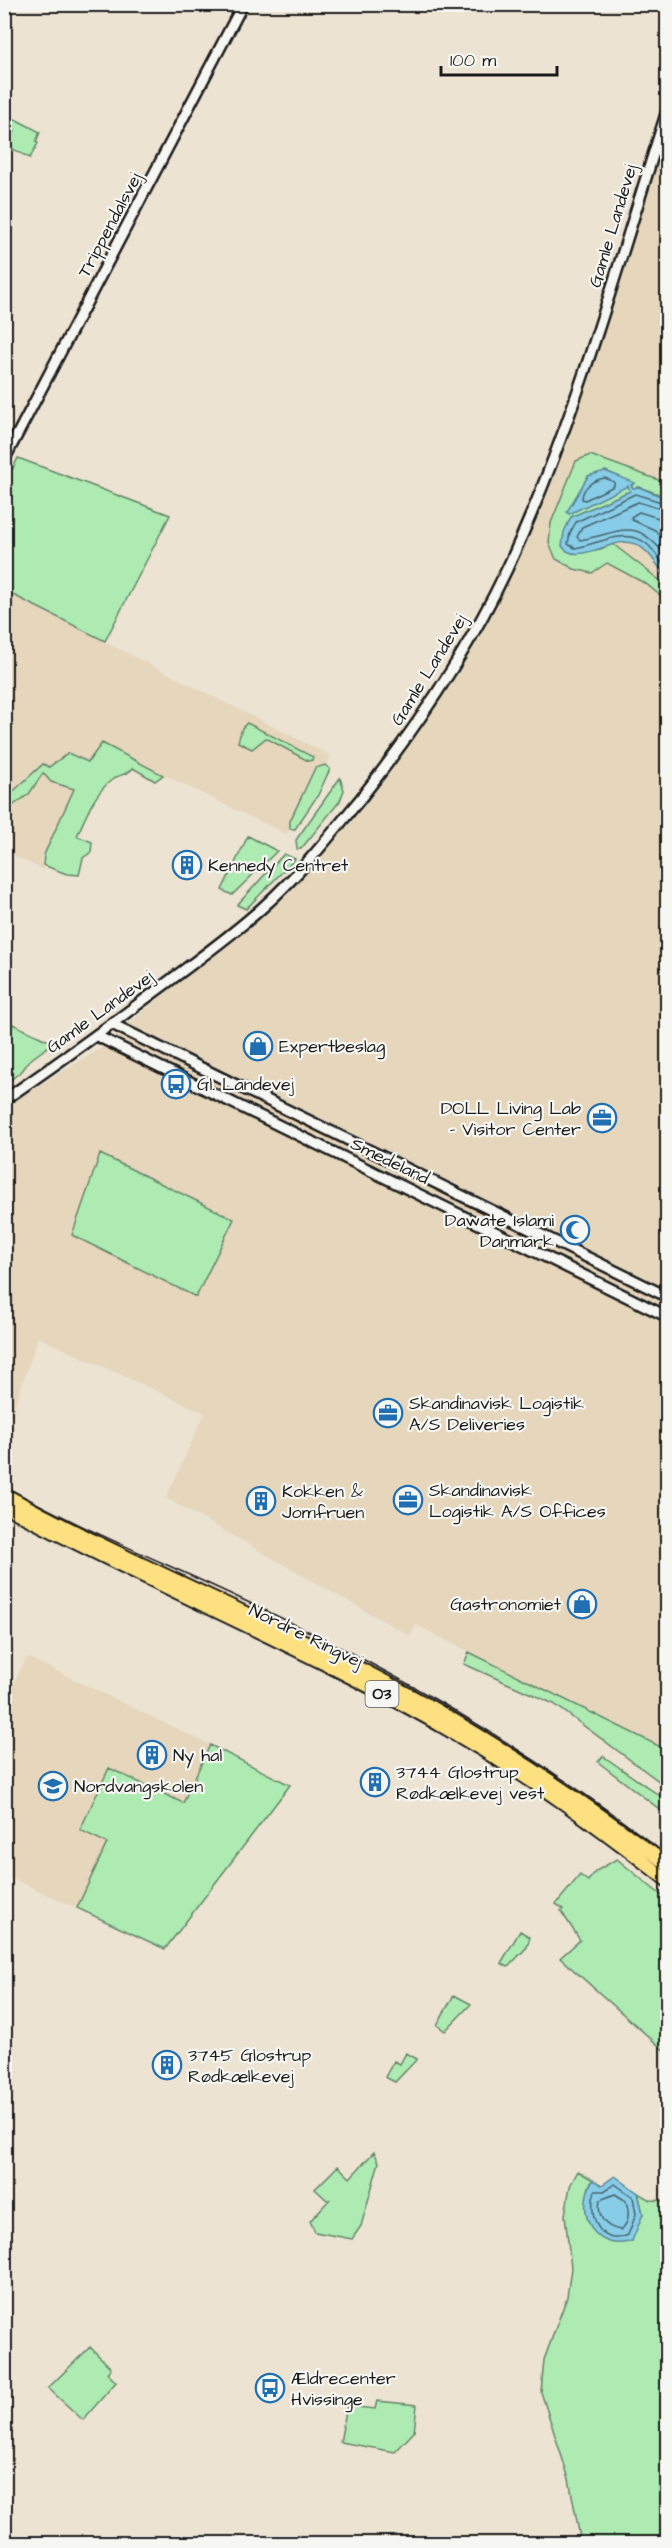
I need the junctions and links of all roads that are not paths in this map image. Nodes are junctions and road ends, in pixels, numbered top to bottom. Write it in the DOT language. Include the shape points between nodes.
graph roads {
  1 [pos="243,4"];
  2 [pos="668,108"];
  3 [pos="4,460"];
  4 [pos="112,1024"];
  5 [pos="97,1036"];
  6 [pos="4,1101"];
  7 [pos="626,1276"];
  8 [pos="618,1293"];
  9 [pos="668,1297"];
  10 [pos="668,1317"];
  11 [pos="4,1494"];
  12 [pos="4,1506"];
  13 [pos="668,1865"];
  14 [pos="668,1881"];
  1 -- 3 [label="street, Trippendalsvej"];
  2 -- 4 [label="street, Gamle Landevej" via="567,426 506,570 445,680 411,733 309,860 263,908"];
  4 -- 5 [label="street, Gamle Landevej"];
  4 -- 7 [label="street, Smedeland"];
  5 -- 6 [label="street, Gamle Landevej"];
  5 -- 8 [label="street, Smedeland"];
  7 -- 8 [label="street"];
  7 -- 9 [label="street, Smedeland"];
  8 -- 10 [label="street, Smedeland"];
  11 -- 13 [label="main road, Nordre Ringvej / O3" via="448,1716 559,1787"];
  12 -- 14 [label="main road, Nordre Ringvej / O3" via="447,1729 550,1794"];
}
